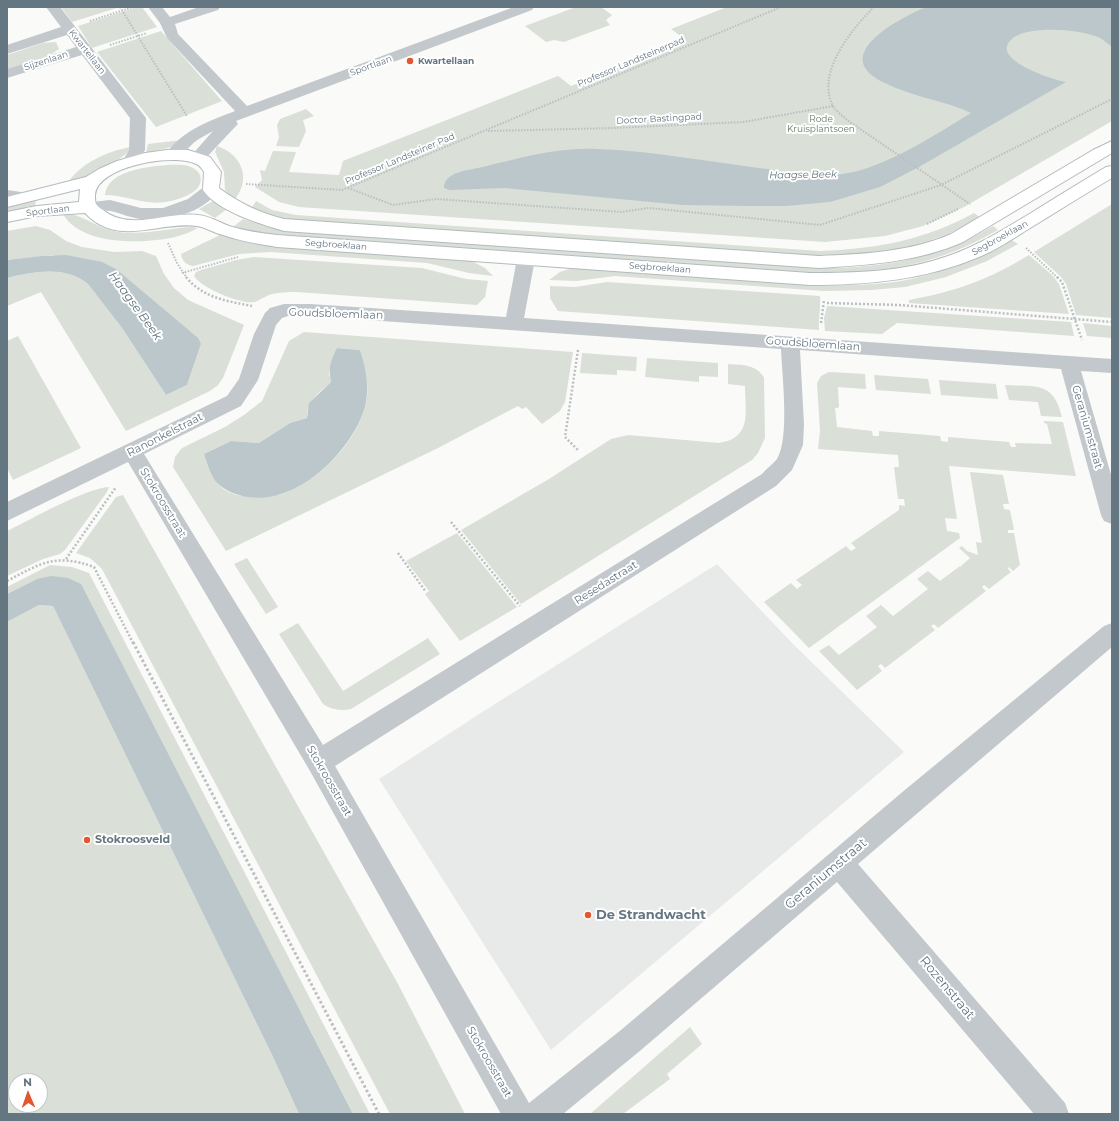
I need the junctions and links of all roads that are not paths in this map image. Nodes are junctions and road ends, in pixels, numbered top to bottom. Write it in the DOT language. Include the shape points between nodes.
graph roads {
  1 [pos="53,7"];
  2 [pos="155,7"];
  3 [pos="213,7"];
  4 [pos="524,8"];
  5 [pos="167,22"];
  6 [pos="70,29"];
  7 [pos="85,49"];
  8 [pos="7,50"];
  9 [pos="7,74"];
  10 [pos="241,114"];
  11 [pos="1112,146"];
  12 [pos="173,155"];
  13 [pos="198,157"];
  14 [pos="130,162"];
  15 [pos="1112,171"];
  16 [pos="92,181"];
  17 [pos="211,190"];
  18 [pos="12,198"];
  19 [pos="89,207"];
  20 [pos="7,217"];
  21 [pos="526,258"];
  22 [pos="276,314"];
  23 [pos="514,324"];
  24 [pos="790,343"];
  25 [pos="1069,363"];
  26 [pos="1106,366"];
  27 [pos="132,452"];
  28 [pos="7,512"];
  29 [pos="1112,514"];
  30 [pos="1112,633"];
  31 [pos="319,762"];
  32 [pos="839,863"];
  33 [pos="518,1114"];
  34 [pos="539,1114"];
  35 [pos="1054,1114"];
  1 -- 6 [label="street, Kwartellaan"];
  2 -- 5 [label="street"];
  3 -- 5 [label="street"];
  4 -- 10 [label="street, Sportlaan"];
  5 -- 10 [label="street" via="172,35"];
  6 -- 7 [label="street, Kwartellaan"];
  6 -- 8 [label="street"];
  7 -- 9 [label="street, Sijzenlaan"];
  7 -- 14 [label="street, Kwartellaan" via="138,118 137,150"];
  10 -- 12 [label="street, Sportlaan" via="201,131"];
  10 -- 13 [label="street, Sportlaan"];
  11 -- 17 [label="main road, Segbroeklaan" via="989,220 950,240 925,249 881,258 818,262 284,225 247,214"];
  12 -- 13 [label="main road"];
  12 -- 14 [label="main road" via="151,156"];
  13 -- 17 [label="main road" via="206,161 214,173"];
  14 -- 16 [label="main road" via="109,170"];
  15 -- 21 [label="main road, Segbroeklaan" via="975,252 947,263 882,277 810,279"];
  16 -- 18 [label="main road, Sportlaan"];
  16 -- 19 [label="main road" via="87,194"];
  17 -- 19 [label="street" via="197,202 157,214 132,213 115,206"];
  19 -- 20 [label="main road, Sportlaan"];
  19 -- 21 [label="main road, Segbroeklaan" via="97,216 120,224 137,226 196,220 255,239"];
  21 -- 23 [label="street"];
  22 -- 23 [label="street, Goudsbloemlaan" via="284,311 310,310"];
  22 -- 27 [label="street, Ranonkelstraat" via="260,344 247,381 234,401"];
  23 -- 24 [label="street, Goudsbloemlaan"];
  24 -- 25 [label="street, Goudsbloemlaan"];
  24 -- 31 [label="street, Resedastraat" via="793,445 785,464 769,480"];
  25 -- 26 [label="street, Goudsbloemlaan"];
  25 -- 29 [label="street, Geraniumstraat"];
  27 -- 28 [label="street, Ranonkelstraat"];
  27 -- 31 [label="street, Stokroosstraat"];
  30 -- 32 [label="street, Geraniumstraat"];
  31 -- 33 [label="street, Stokroosstraat"];
  32 -- 34 [label="street, Geraniumstraat" via="631,1040"];
  32 -- 35 [label="street, Rozenstraat"];
}
